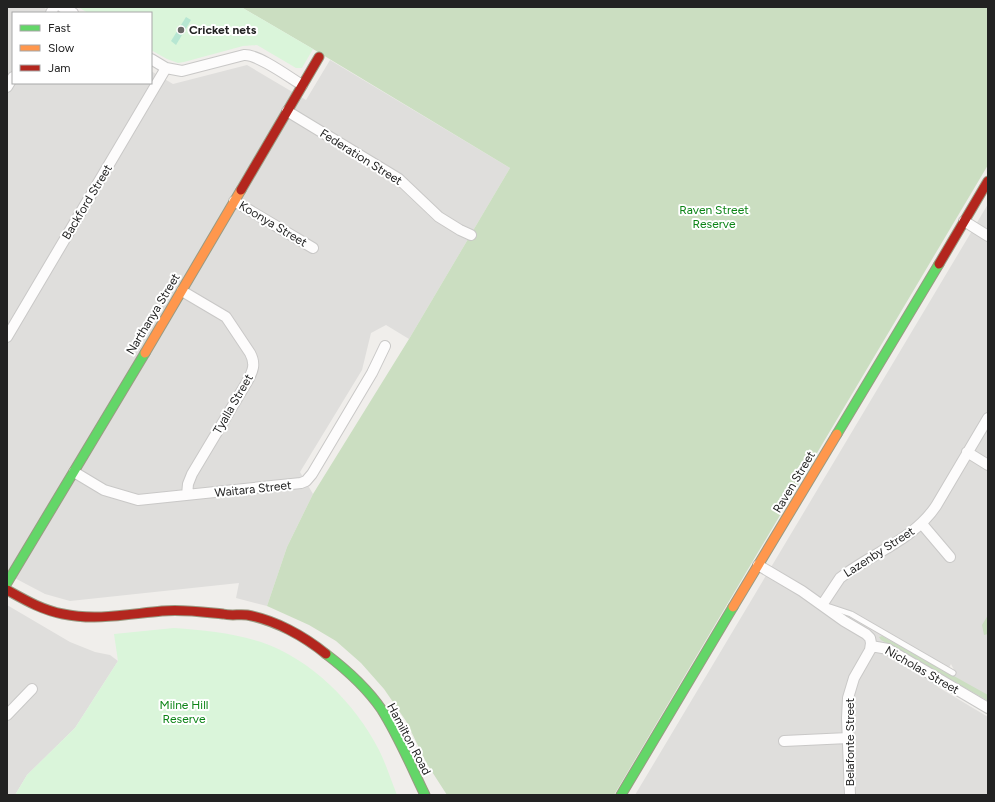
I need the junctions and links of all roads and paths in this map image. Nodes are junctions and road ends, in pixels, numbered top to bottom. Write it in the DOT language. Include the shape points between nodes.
graph roads {
  1 [pos="62,7"];
  2 [pos="71,12"];
  3 [pos="319,57"];
  4 [pos="152,60"];
  5 [pos="166,68"];
  6 [pos="302,84"];
  7 [pos="287,111"];
  8 [pos="988,181"];
  9 [pos="234,201"];
  10 [pos="964,221"];
  11 [pos="471,235"];
  12 [pos="988,236"];
  13 [pos="313,248"];
  14 [pos="182,291"];
  15 [pos="7,337"];
  16 [pos="385,346"];
  17 [pos="988,418"];
  18 [pos="967,452"];
  19 [pos="988,465"];
  20 [pos="74,472"];
  21 [pos="187,495"];
  22 [pos="922,524"];
  23 [pos="950,558"];
  24 [pos="758,565"];
  25 [pos="7,583"];
  26 [pos="7,590"];
  27 [pos="822,605"];
  28 [pos="227,615"];
  29 [pos="252,626"];
  30 [pos="298,645"];
  31 [pos="871,646"];
  32 [pos="953,673"];
  33 [pos="32,689"];
  34 [pos="366,704"];
  35 [pos="988,708"];
  36 [pos="7,714"];
  37 [pos="375,716"];
  38 [pos="848,738"];
  39 [pos="784,741"];
  40 [pos="413,792"];
  41 [pos="425,795"];
  42 [pos="621,795"];
  43 [pos="850,795"];
  1 -- 2 [label="street"];
  3 -- 6 [label="street, Narthanya Street"];
  4 -- 5 [label="street"];
  5 -- 6 [label="street" via="187,70 244,54 259,59"];
  5 -- 15 [label="street, Backford Street"];
  6 -- 7 [label="street, Narthanya Street"];
  7 -- 9 [label="street, Narthanya Street"];
  7 -- 11 [label="street, Federation Street" via="399,179 439,217"];
  8 -- 10 [label="street, Raven Street"];
  9 -- 13 [label="street, Koonya Street"];
  9 -- 14 [label="street, Narthanya Street"];
  10 -- 12 [label="street"];
  10 -- 24 [label="street, Raven Street"];
  14 -- 20 [label="street, Narthanya Street"];
  14 -- 21 [label="street, Tyalla Street" via="226,317 250,353 254,366 192,474"];
  16 -- 21 [label="street, Waitara Street" via="372,373 306,481"];
  17 -- 18 [label="street, Lazenby Street"];
  18 -- 19 [label="street"];
  18 -- 22 [label="street, Lazenby Street" via="936,506"];
  20 -- 21 [label="street, Waitara Street" via="104,490 133,499"];
  20 -- 25 [label="street, Narthanya Street"];
  22 -- 23 [label="street"];
  22 -- 27 [label="street, Lazenby Street" via="844,574"];
  24 -- 27 [label="street, Nicholas Street"];
  24 -- 42 [label="street, Raven Street"];
  26 -- 28 [label="street, Hamilton Road" via="37,607 71,617 102,618 174,610"];
  27 -- 31 [label="street, Nicholas Street" via="866,634 870,638"];
  27 -- 32 [label="lane, Nicholas Street" via="851,614"];
  28 -- 29 [label="street, Hamilton Road"];
  28 -- 41 [label="street, Hamilton Road" via="250,615 280,627 308,641 346,670 388,720"];
  30 -- 34 [label="street" via="334,671"];
  31 -- 35 [label="street, Nicholas Street" via="888,649"];
  31 -- 38 [label="street, Belafonte Street" via="850,688 847,707"];
  33 -- 36 [label="street"];
  37 -- 40 [label="street, Hamilton Road" via="394,749"];
  38 -- 39 [label="street"];
  38 -- 43 [label="street, Belafonte Street"];
}
